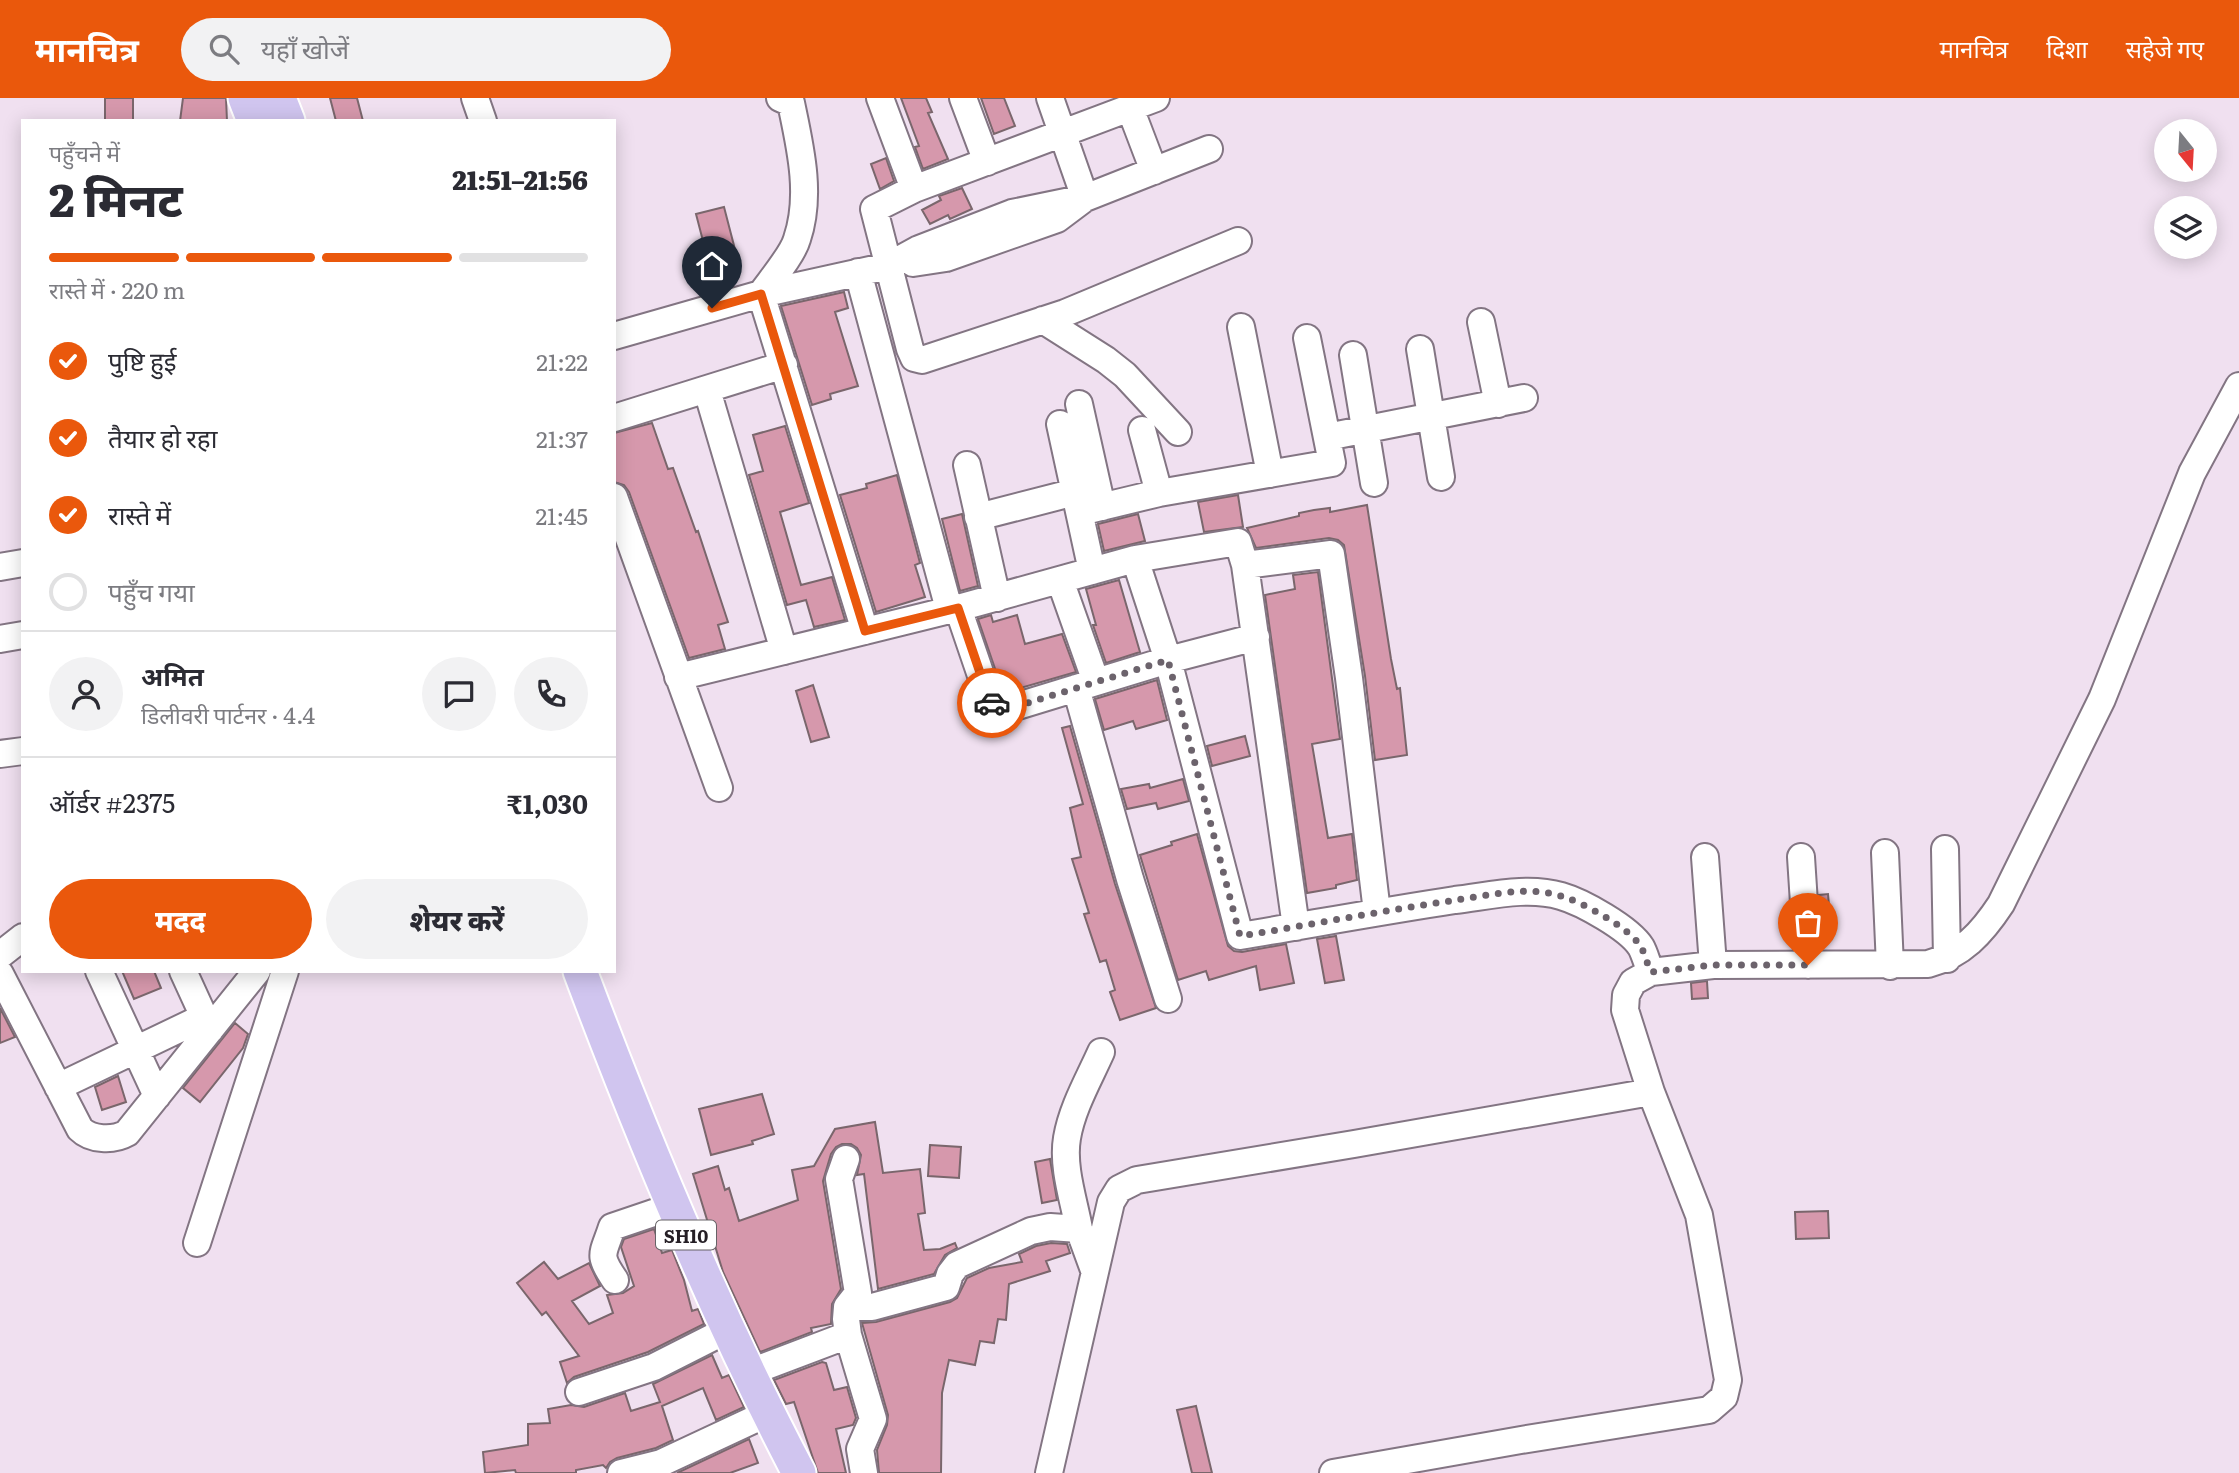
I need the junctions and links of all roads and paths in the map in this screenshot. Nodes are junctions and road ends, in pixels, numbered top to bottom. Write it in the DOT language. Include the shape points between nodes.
graph roads {
  1 [pos="475,98"];
  2 [pos="780,98"];
  3 [pos="880,98"];
  4 [pos="963,98"];
  5 [pos="1050,98"];
  6 [pos="1143,102"];
  7 [pos="253,109"];
  8 [pos="282,119"];
  9 [pos="482,119"];
  10 [pos="1064,134"];
  11 [pos="1209,149"];
  12 [pos="987,162"];
  13 [pos="1154,171"];
  14 [pos="914,189"];
  15 [pos="1085,198"];
  16 [pos="1238,241"];
  17 [pos="888,266"];
  18 [pos="858,272"];
  19 [pos="761,294"];
  20 [pos="1043,320"];
  21 [pos="1481,322"];
  22 [pos="1241,327"];
  23 [pos="616,335"];
  24 [pos="1307,338"];
  25 [pos="1420,349"];
  26 [pos="1353,355"];
  27 [pos="784,365"];
  28 [pos="2239,386"];
  29 [pos="707,390"];
  30 [pos="1524,398"];
  31 [pos="1079,404"];
  32 [pos="1499,404"];
  33 [pos="1432,416"];
  34 [pos="616,417"];
  35 [pos="1060,424"];
  36 [pos="1142,430"];
  37 [pos="1366,430"];
  38 [pos="1178,432"];
  39 [pos="1327,437"];
  40 [pos="967,465"];
  41 [pos="1270,474"];
  42 [pos="1441,477"];
  43 [pos="1374,483"];
  44 [pos="1159,493"];
  45 [pos="616,503"];
  46 [pos="1086,504"];
  47 [pos="978,517"];
  48 [pos="1135,559"];
  49 [pos="21,563"];
  50 [pos="1245,565"];
  51 [pos="0,567"];
  52 [pos="1092,571"];
  53 [pos="1060,580"];
  54 [pos="997,598"];
  55 [pos="953,609"];
  56 [pos="865,631"];
  57 [pos="21,635"];
  58 [pos="1256,637"];
  59 [pos="0,639"];
  60 [pos="784,651"];
  61 [pos="1168,660"];
  62 [pos="678,677"];
  63 [pos="1086,685"];
  64 [pos="21,751"];
  65 [pos="0,754"];
  66 [pos="719,788"];
  67 [pos="1945,849"];
  68 [pos="1885,853"];
  69 [pos="1705,857"];
  70 [pos="1801,857"];
  71 [pos="1377,912"];
  72 [pos="1296,927"];
  73 [pos="21,938"];
  74 [pos="0,954"];
  75 [pos="1947,959"];
  76 [pos="1713,965"];
  77 [pos="1808,965"];
  78 [pos="1890,966"];
  79 [pos="1651,972"];
  80 [pos="100,973"];
  81 [pos="184,973"];
  82 [pos="255,973"];
  83 [pos="284,973"];
  84 [pos="0,974"];
  85 [pos="583,981"];
  86 [pos="1168,999"];
  87 [pos="207,1024"];
  88 [pos="135,1048"];
  89 [pos="1101,1052"];
  90 [pos="58,1087"];
  91 [pos="1651,1092"];
  92 [pos="157,1096"];
  93 [pos="846,1158"];
  94 [pos="674,1206"];
  95 [pos="1079,1230"];
  96 [pos="197,1243"];
  97 [pos="1094,1270"];
  98 [pos="615,1280"];
  99 [pos="847,1307"];
  100 [pos="727,1330"];
  101 [pos="848,1335"];
  102 [pos="748,1373"];
  103 [pos="579,1392"];
  104 [pos="768,1413"];
  105 [pos="621,1473"];
  106 [pos="799,1473"];
  107 [pos="864,1473"];
  108 [pos="1049,1473"];
  109 [pos="1333,1473"];
  1 -- 9 [label="street"];
  2 -- 19 [label="street" via="791,103 802,152 804,198 797,240"];
  3 -- 14 [label="street"];
  4 -- 12 [label="street"];
  5 -- 10 [label="street"];
  6 -- 10 [label="street"];
  6 -- 13 [label="street"];
  7 -- 8 [label="main road"];
  10 -- 12 [label="street"];
  10 -- 15 [label="street"];
  11 -- 13 [label="street"];
  12 -- 14 [label="street"];
  13 -- 15 [label="street"];
  14 -- 17 [label="street" via="874,209"];
  15 -- 17 [label="street" via="1057,219 946,258"];
  16 -- 20 [label="street"];
  17 -- 18 [label="street"];
  17 -- 20 [label="street" via="914,358"];
  18 -- 19 [label="street"];
  18 -- 55 [label="street"];
  19 -- 23 [label="street"];
  19 -- 27 [label="street"];
  20 -- 38 [label="street" via="1125,375"];
  21 -- 32 [label="street"];
  22 -- 41 [label="street"];
  24 -- 39 [label="street"];
  25 -- 33 [label="street"];
  26 -- 37 [label="street"];
  27 -- 29 [label="street"];
  27 -- 56 [label="street"];
  28 -- 75 [label="street" via="2192,473 2102,699 2001,904 1967,946"];
  29 -- 34 [label="street"];
  29 -- 60 [label="street"];
  30 -- 32 [label="street"];
  31 -- 46 [label="street"];
  32 -- 33 [label="street"];
  33 -- 37 [label="street"];
  33 -- 42 [label="street"];
  35 -- 46 [label="street"];
  36 -- 44 [label="street"];
  37 -- 39 [label="street"];
  37 -- 43 [label="street"];
  39 -- 41 [label="street" via="1332,463"];
  40 -- 47 [label="street"];
  41 -- 44 [label="street"];
  44 -- 46 [label="street"];
  45 -- 62 [label="street"];
  46 -- 47 [label="street"];
  46 -- 52 [label="street"];
  47 -- 54 [label="street"];
  48 -- 50 [label="street" via="1238,542"];
  48 -- 52 [label="street"];
  48 -- 61 [label="street"];
  49 -- 51 [label="street"];
  50 -- 58 [label="street"];
  50 -- 71 [label="street" via="1331,554"];
  52 -- 53 [label="street"];
  53 -- 54 [label="street"];
  53 -- 63 [label="street"];
  54 -- 55 [label="street"];
  55 -- 56 [label="street"];
  55 -- 63 [label="street" via="990,702 1011,708"];
  56 -- 60 [label="street"];
  57 -- 59 [label="street"];
  58 -- 61 [label="street"];
  58 -- 72 [label="street"];
  60 -- 62 [label="street"];
  61 -- 63 [label="street"];
  61 -- 72 [label="street" via="1240,936"];
  62 -- 66 [label="street"];
  63 -- 86 [label="street" via="1130,879"];
  64 -- 65 [label="street"];
  67 -- 75 [label="street"];
  68 -- 78 [label="street"];
  69 -- 76 [label="street"];
  70 -- 77 [label="street"];
  71 -- 72 [label="street"];
  71 -- 79 [label="street" via="1510,893 1560,895 1630,934"];
  73 -- 74 [label="street"];
  75 -- 78 [label="street"];
  76 -- 77 [label="street"];
  76 -- 79 [label="street"];
  77 -- 78 [label="street"];
  79 -- 91 [label="street" via="1633,982 1625,1010"];
  80 -- 88 [label="street"];
  81 -- 87 [label="street"];
  82 -- 87 [label="street"];
  83 -- 96 [label="street"];
  84 -- 90 [label="street"];
  85 -- 94 [label="main road, SH10"];
  87 -- 88 [label="street"];
  87 -- 92 [label="street"];
  88 -- 90 [label="street"];
  88 -- 92 [label="street"];
  89 -- 95 [label="street" via="1066,1140"];
  90 -- 92 [label="street" via="80,1129 92,1137 127,1133"];
  91 -- 97 [label="street" via="1137,1180 1119,1189 1111,1202"];
  91 -- 109 [label="street" via="1699,1216 1728,1380 1724,1397 1709,1410"];
  93 -- 99 [label="street" via="839,1179 858,1293"];
  94 -- 98 [label="street" via="612,1227 602,1262"];
  94 -- 100 [label="main road, SH10"];
  95 -- 97 [label="street"];
  95 -- 99 [label="street" via="1051,1227 1031,1231 957,1265 946,1287 872,1307"];
  97 -- 108 [label="street"];
  99 -- 101 [label="street"];
  100 -- 102 [label="main road, SH10"];
  100 -- 103 [label="street" via="654,1367"];
  101 -- 102 [label="street"];
  101 -- 107 [label="street" via="873,1419 860,1449"];
  102 -- 104 [label="main road, SH10"];
  104 -- 105 [label="street" via="661,1463"];
  104 -- 106 [label="main road, SH10"];
}
